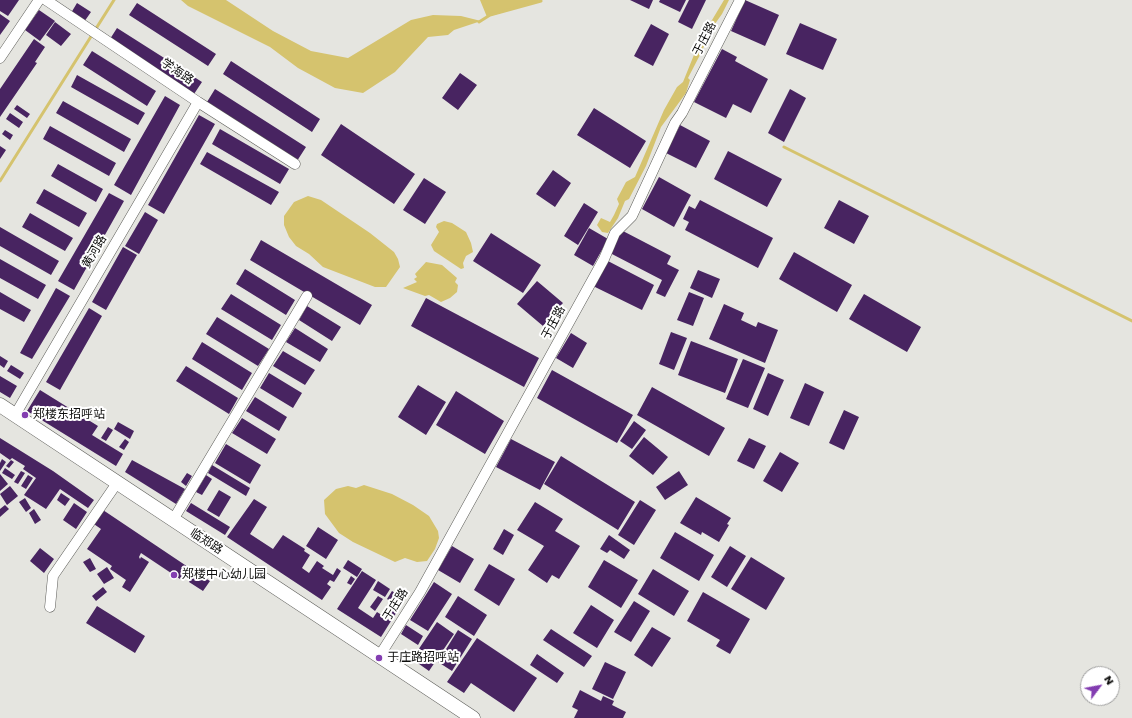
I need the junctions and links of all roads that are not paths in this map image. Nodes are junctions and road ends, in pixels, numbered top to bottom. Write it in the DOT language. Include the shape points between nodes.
graph roads {
  1 [pos="39,0"];
  2 [pos="46,0"];
  3 [pos="740,0"];
  4 [pos="0,58"];
  5 [pos="198,102"];
  6 [pos="295,164"];
  7 [pos="307,296"];
  8 [pos="0,405"];
  9 [pos="15,415"];
  10 [pos="116,483"];
  11 [pos="173,520"];
  12 [pos="50,607"];
  13 [pos="380,655"];
  14 [pos="473,718"];
  1 -- 4 [label="street"];
  2 -- 5 [label="street, 学海路"];
  3 -- 13 [label="street, 于庄路" via="675,123 632,216 614,233 604,259 435,564"];
  5 -- 6 [label="street, 学海路"];
  5 -- 9 [label="street, 黄河路"];
  7 -- 11 [label="street"];
  8 -- 9 [label="main road, 临郑路"];
  9 -- 10 [label="main road, 临郑路"];
  10 -- 11 [label="main road, 临郑路"];
  10 -- 12 [label="street" via="53,576"];
  11 -- 13 [label="main road, 临郑路"];
  13 -- 14 [label="main road, 临郑路"];
}
